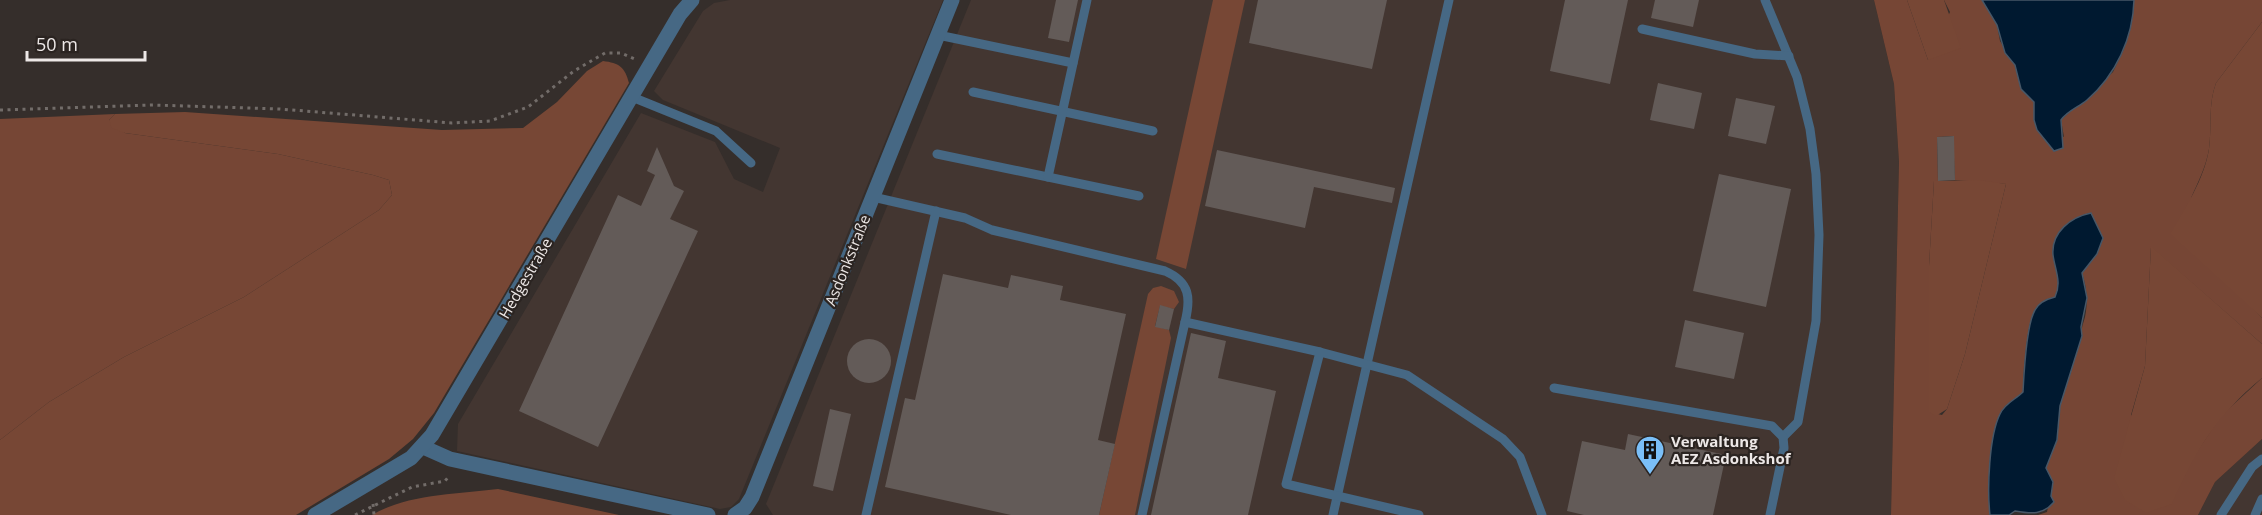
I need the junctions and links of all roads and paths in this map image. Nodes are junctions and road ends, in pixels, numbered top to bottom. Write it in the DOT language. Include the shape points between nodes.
graph roads {
  1 [pos="692,0"];
  2 [pos="952,0"];
  3 [pos="1087,0"];
  4 [pos="1449,0"];
  5 [pos="1765,0"];
  6 [pos="1642,29"];
  7 [pos="938,35"];
  8 [pos="1789,56"];
  9 [pos="1073,63"];
  10 [pos="650,65"];
  11 [pos="973,92"];
  12 [pos="632,97"];
  13 [pos="0,110"];
  14 [pos="1063,111"];
  15 [pos="1153,131"];
  16 [pos="937,154"];
  17 [pos="751,163"];
  18 [pos="1048,177"];
  19 [pos="1139,196"];
  20 [pos="873,197"];
  21 [pos="936,211"];
  22 [pos="1185,322"];
  23 [pos="1320,352"];
  24 [pos="1367,364"];
  25 [pos="1554,388"];
  26 [pos="1784,437"];
  27 [pos="423,447"];
  28 [pos="2262,459"];
  29 [pos="453,460"];
  30 [pos="1337,497"];
  31 [pos="2262,498"];
  32 [pos="744,513"];
  33 [pos="315,515"];
  34 [pos="355,515"];
  35 [pos="708,515"];
  36 [pos="866,515"];
  37 [pos="1142,515"];
  38 [pos="1333,515"];
  39 [pos="1419,515"];
  40 [pos="1542,515"];
  41 [pos="1770,515"];
  42 [pos="2221,515"];
  43 [pos="2255,515"];
  1 -- 10 [label="street, Hedgestraße"];
  2 -- 7 [label="street, Asdonkstraße"];
  3 -- 9 [label="lane"];
  4 -- 24 [label="lane"];
  5 -- 8 [label="lane"];
  6 -- 8 [label="lane" via="1755,54"];
  7 -- 9 [label="lane"];
  7 -- 20 [label="street, Asdonkstraße"];
  8 -- 26 [label="lane" via="1810,129 1819,235 1816,321 1805,393 1798,422"];
  9 -- 14 [label="lane"];
  10 -- 12 [label="street, Hedgestraße"];
  10 -- 13 [label="path" via="621,53 605,53 574,71 528,107 490,121 452,123 177,105"];
  11 -- 14 [label="lane"];
  12 -- 17 [label="lane" via="716,131"];
  12 -- 27 [label="street, Hedgestraße"];
  14 -- 15 [label="lane"];
  14 -- 18 [label="lane"];
  16 -- 18 [label="lane"];
  18 -- 19 [label="lane"];
  20 -- 21 [label="lane"];
  20 -- 32 [label="street, Asdonkstraße"];
  21 -- 22 [label="lane" via="972,220 992,230 1175,275 1188,290"];
  21 -- 36 [label="lane"];
  22 -- 23 [label="lane"];
  22 -- 37 [label="lane"];
  23 -- 24 [label="lane"];
  23 -- 30 [label="lane" via="1286,484"];
  24 -- 30 [label="lane"];
  24 -- 40 [label="lane" via="1419,381 1512,447 1526,470"];
  25 -- 26 [label="lane" via="1759,423 1772,426"];
  26 -- 41 [label="lane"];
  27 -- 29 [label="street"];
  27 -- 33 [label="street, Hedgestraße"];
  28 -- 42 [label="lane" via="2252,467"];
  29 -- 34 [label="path" via="445,481 412,487"];
  29 -- 35 [label="street"];
  30 -- 38 [label="lane"];
  30 -- 39 [label="lane"];
  31 -- 43 [label="lane"];
}
